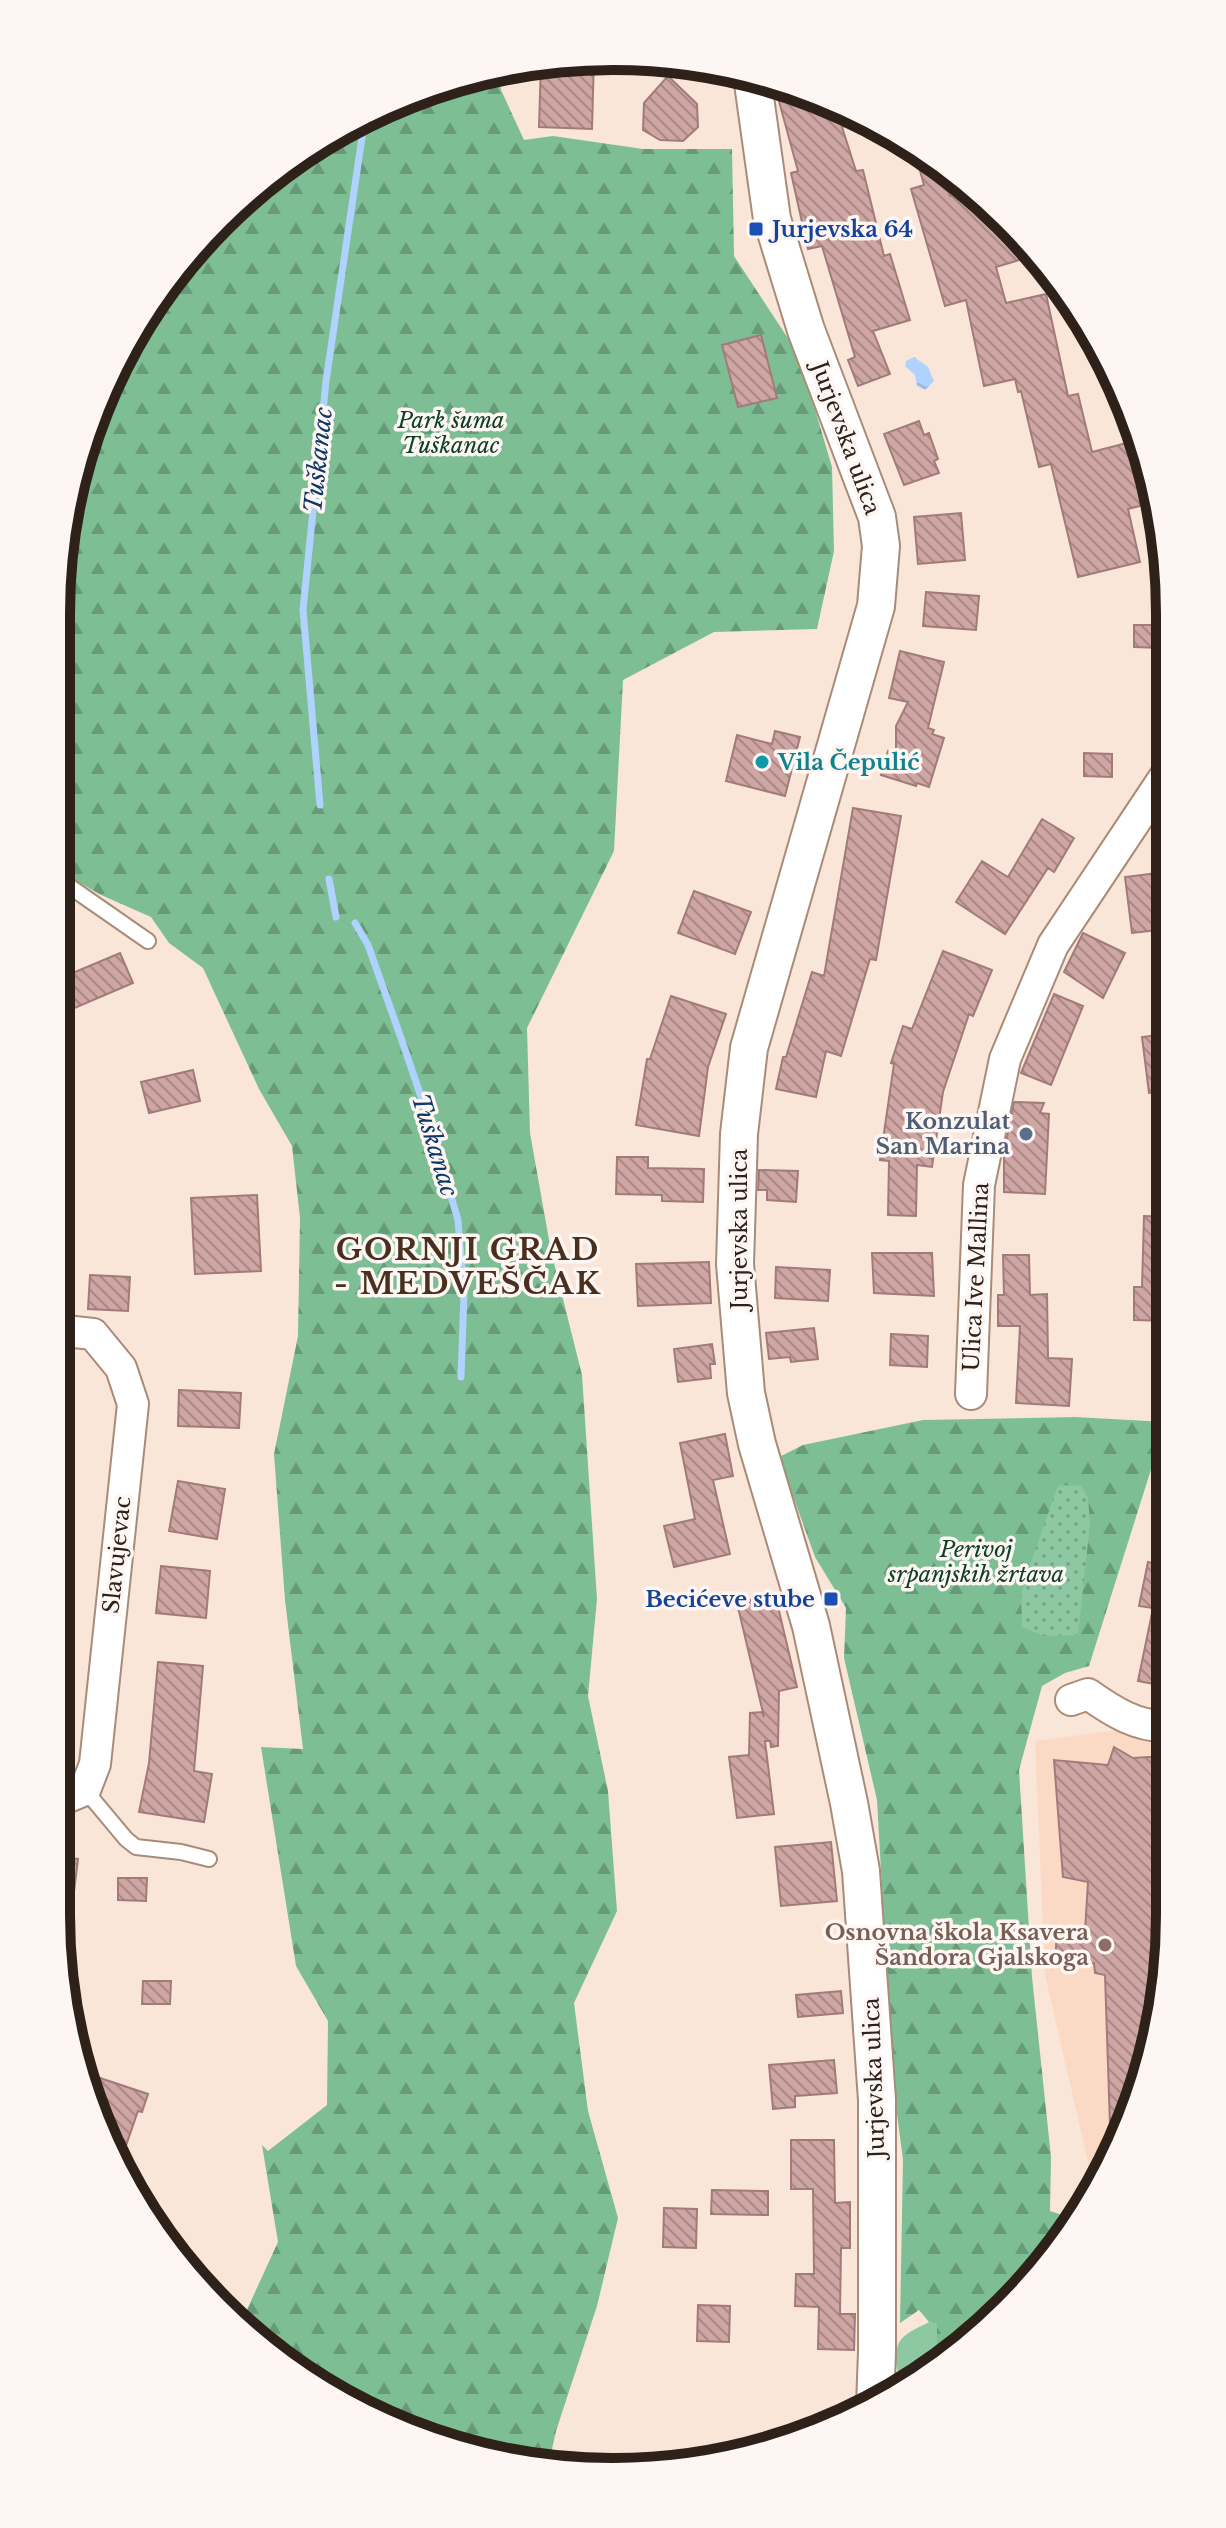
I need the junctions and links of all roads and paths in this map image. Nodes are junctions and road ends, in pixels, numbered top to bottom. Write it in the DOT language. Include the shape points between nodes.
graph roads {
  1 [pos="754,89"];
  2 [pos="1156,790"];
  3 [pos="70,887"];
  4 [pos="148,941"];
  5 [pos="70,1332"];
  6 [pos="971,1394"];
  7 [pos="1071,1700"];
  8 [pos="1156,1727"];
  9 [pos="85,1790"];
  10 [pos="70,1796"];
  11 [pos="209,1859"];
  12 [pos="875,2390"];
  1 -- 12 [label="street, Jurjevska ulica" via="772,219 806,330 877,517 881,546 876,606 749,1048 739,1134 735,1264 746,1393 811,1626 861,1871 877,2100"];
  2 -- 6 [label="street, Ulica Ive Mallina" via="1053,945 1005,1059 979,1185"];
  3 -- 4 [label="lane"];
  5 -- 9 [label="street, Slavujevac" via="93,1334 121,1368 133,1404 95,1764"];
  7 -- 8 [label="street" via="1088,1694 1117,1715"];
  9 -- 10 [label="street"];
  9 -- 11 [label="lane" via="136,1847"];
}
